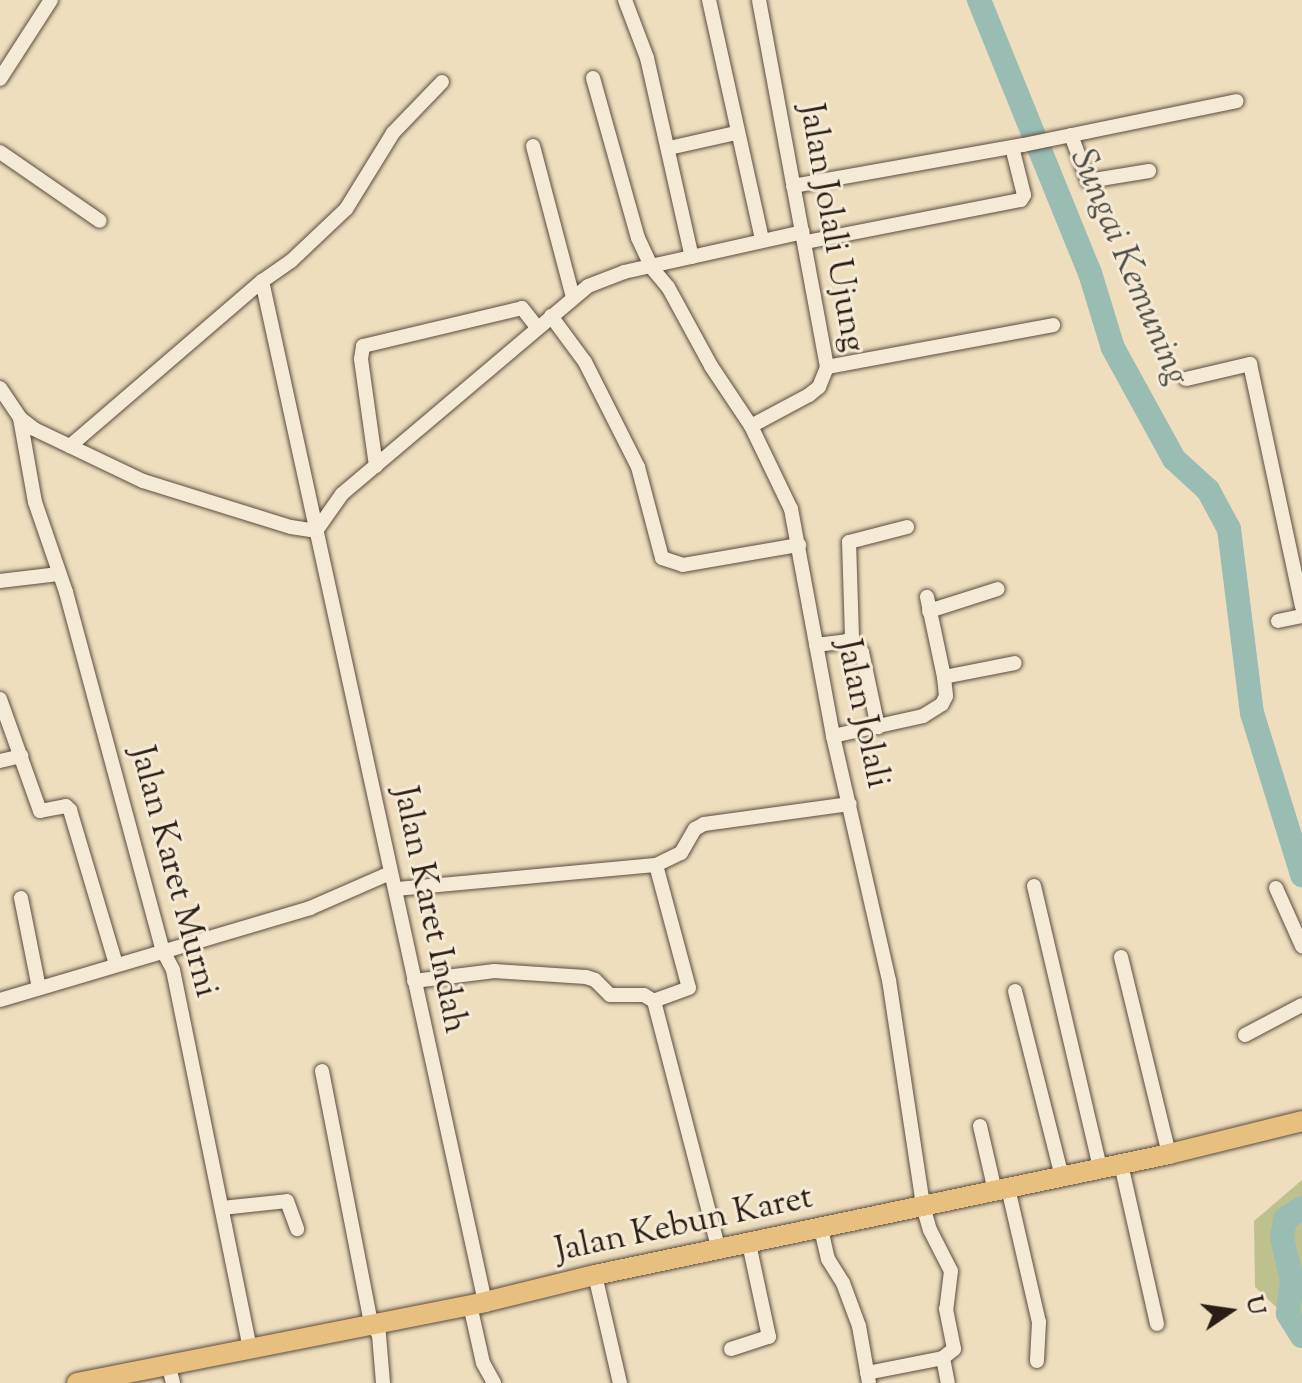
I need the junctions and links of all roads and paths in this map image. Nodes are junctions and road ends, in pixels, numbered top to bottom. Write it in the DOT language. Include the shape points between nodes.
graph roads {
  1 [pos="51,0"];
  2 [pos="625,0"];
  3 [pos="709,0"];
  4 [pos="759,0"];
  5 [pos="593,78"];
  6 [pos="0,79"];
  7 [pos="442,82"];
  8 [pos="1237,101"];
  9 [pos="736,133"];
  10 [pos="1071,135"];
  11 [pos="533,146"];
  12 [pos="1018,146"];
  13 [pos="669,148"];
  14 [pos="0,152"];
  15 [pos="1149,171"];
  16 [pos="793,186"];
  17 [pos="100,221"];
  18 [pos="805,237"];
  19 [pos="762,240"];
  20 [pos="692,257"];
  21 [pos="652,268"];
  22 [pos="262,281"];
  23 [pos="573,297"];
  24 [pos="551,316"];
  25 [pos="1053,325"];
  26 [pos="537,327"];
  27 [pos="827,367"];
  28 [pos="1186,379"];
  29 [pos="0,388"];
  30 [pos="20,418"];
  31 [pos="751,426"];
  32 [pos="70,446"];
  33 [pos="376,466"];
  34 [pos="907,527"];
  35 [pos="316,531"];
  36 [pos="799,545"];
  37 [pos="59,574"];
  38 [pos="0,581"];
  39 [pos="998,589"];
  40 [pos="1302,606"];
  41 [pos="1302,616"];
  42 [pos="1278,621"];
  43 [pos="851,639"];
  44 [pos="816,645"];
  45 [pos="1015,663"];
  46 [pos="944,677"];
  47 [pos="0,699"];
  48 [pos="878,727"];
  49 [pos="833,736"];
  50 [pos="21,756"];
  51 [pos="0,761"];
  52 [pos="850,804"];
  53 [pos="656,865"];
  54 [pos="390,873"];
  55 [pos="1034,886"];
  56 [pos="1276,888"];
  57 [pos="397,889"];
  58 [pos="21,898"];
  59 [pos="1302,946"];
  60 [pos="163,951"];
  61 [pos="1121,957"];
  62 [pos="116,964"];
  63 [pos="414,981"];
  64 [pos="39,988"];
  65 [pos="1015,991"];
  66 [pos="0,1000"];
  67 [pos="654,1001"];
  68 [pos="1302,1005"];
  69 [pos="1245,1035"];
  70 [pos="322,1071"];
  71 [pos="1302,1121"];
  72 [pos="980,1126"];
  73 [pos="1169,1154"];
  74 [pos="1121,1164"];
  75 [pos="1100,1168"];
  76 [pos="1062,1177"];
  77 [pos="1001,1190"];
  78 [pos="923,1206"];
  79 [pos="222,1208"];
  80 [pos="297,1229"];
  81 [pos="821,1229"];
  82 [pos="749,1244"];
  83 [pos="719,1250"];
  84 [pos="595,1275"];
  85 [pos="477,1304"];
  86 [pos="371,1323"];
  87 [pos="1157,1324"];
  88 [pos="250,1347"];
  89 [pos="731,1349"];
  90 [pos="943,1358"];
  91 [pos="1037,1361"];
  92 [pos="171,1373"];
  93 [pos="868,1378"];
  94 [pos="87,1382"];
  95 [pos="948,1382"];
  96 [pos="383,1383"];
  97 [pos="494,1383"];
  98 [pos="620,1383"];
  1 -- 6 [label="street"];
  2 -- 13 [label="street" via="647,58"];
  3 -- 9 [label="street"];
  4 -- 16 [label="street, Jalan Jolali Ujung"];
  5 -- 21 [label="street, Jalan Jolali" via="638,238"];
  7 -- 22 [label="street" via="393,133 346,209"];
  8 -- 10 [label="street"];
  9 -- 13 [label="street"];
  9 -- 19 [label="street"];
  10 -- 12 [label="street"];
  10 -- 15 [label="street" via="1088,181"];
  11 -- 23 [label="street"];
  12 -- 16 [label="street"];
  12 -- 18 [label="street" via="1021,200"];
  13 -- 20 [label="street"];
  14 -- 17 [label="street"];
  16 -- 18 [label="street, Jalan Jolali Ujung"];
  18 -- 19 [label="street"];
  18 -- 27 [label="street, Jalan Jolali Ujung"];
  19 -- 20 [label="street"];
  20 -- 21 [label="street"];
  21 -- 23 [label="street" via="607,277"];
  21 -- 31 [label="street, Jalan Jolali"];
  22 -- 32 [label="street"];
  22 -- 35 [label="street, Jalan Karet Indah"];
  23 -- 24 [label="street"];
  24 -- 26 [label="street"];
  24 -- 36 [label="street" via="585,362 638,467 665,561 683,565"];
  25 -- 27 [label="street"];
  26 -- 33 [label="street"];
  26 -- 33 [label="street" via="522,308 363,346"];
  27 -- 31 [label="street, Jalan Jolali Ujung" via="819,387 809,395"];
  28 -- 40 [label="street" via="1250,364"];
  29 -- 30 [label="street"];
  30 -- 32 [label="street"];
  30 -- 37 [label="street, Jalan Karet Murni" via="35,502"];
  31 -- 36 [label="street, Jalan Jolali" via="791,509"];
  32 -- 35 [label="street" via="143,481"];
  33 -- 35 [label="street" via="342,494"];
  34 -- 43 [label="street" via="849,542"];
  35 -- 54 [label="street, Jalan Karet Indah"];
  36 -- 44 [label="street, Jalan Jolali"];
  37 -- 38 [label="street"];
  37 -- 60 [label="street, Jalan Karet Murni"];
  39 -- 46 [label="street" via="928,604"];
  41 -- 42 [label="street"];
  43 -- 44 [label="street"];
  43 -- 48 [label="street" via="862,652"];
  44 -- 49 [label="street, Jalan Jolali"];
  45 -- 46 [label="street"];
  46 -- 48 [label="street" via="942,704 923,716"];
  47 -- 50 [label="street"];
  48 -- 49 [label="street"];
  49 -- 52 [label="street, Jalan Jolali"];
  50 -- 51 [label="street"];
  50 -- 62 [label="street" via="40,811 66,806 70,810"];
  52 -- 53 [label="street" via="704,824 681,853"];
  52 -- 78 [label="street, Jalan Jolali" via="889,980"];
  53 -- 57 [label="street"];
  53 -- 67 [label="street" via="689,988"];
  54 -- 57 [label="street, Jalan Karet Indah"];
  54 -- 60 [label="street" via="310,908"];
  55 -- 75 [label="street"];
  56 -- 59 [label="street"];
  57 -- 63 [label="street, Jalan Karet Indah"];
  58 -- 64 [label="street"];
  60 -- 62 [label="street"];
  60 -- 79 [label="street, Jalan Karet Murni" via="173,970"];
  61 -- 73 [label="street"];
  62 -- 64 [label="street"];
  63 -- 67 [label="street" via="494,971 586,977 610,995 644,995"];
  63 -- 85 [label="street, Jalan Karet Indah"];
  64 -- 66 [label="street"];
  65 -- 76 [label="street"];
  67 -- 83 [label="street"];
  68 -- 69 [label="street"];
  70 -- 86 [label="street"];
  71 -- 73 [label="main road, Jalan Kebun Karet"];
  72 -- 77 [label="street"];
  73 -- 74 [label="main road, Jalan Kebun Karet"];
  74 -- 75 [label="main road, Jalan Kebun Karet"];
  74 -- 87 [label="street"];
  75 -- 76 [label="main road, Jalan Kebun Karet"];
  76 -- 77 [label="main road, Jalan Kebun Karet"];
  77 -- 78 [label="main road, Jalan Kebun Karet"];
  77 -- 91 [label="street" via="1039,1322"];
  78 -- 81 [label="main road, Jalan Kebun Karet"];
  78 -- 90 [label="street, Jalan Jolali" via="951,1271 946,1309 954,1349"];
  79 -- 80 [label="street" via="287,1201"];
  79 -- 88 [label="street, Jalan Karet Murni"];
  81 -- 82 [label="main road, Jalan Kebun Karet"];
  81 -- 93 [label="street" via="828,1259 859,1326"];
  82 -- 83 [label="main road, Jalan Kebun Karet"];
  82 -- 89 [label="street" via="769,1337"];
  83 -- 84 [label="main road, Jalan Kebun Karet"];
  84 -- 85 [label="main road, Jalan Kebun Karet"];
  84 -- 98 [label="street"];
  85 -- 86 [label="main road, Jalan Kebun Karet"];
  85 -- 97 [label="street, Jalan Karet Indah" via="483,1363"];
  86 -- 88 [label="main road, Jalan Kebun Karet"];
  86 -- 96 [label="street" via="379,1335"];
  88 -- 92 [label="main road, Jalan Kebun Karet"];
  90 -- 93 [label="street"];
  90 -- 95 [label="street"];
  92 -- 94 [label="main road, Jalan Kebun Karet"];
}
